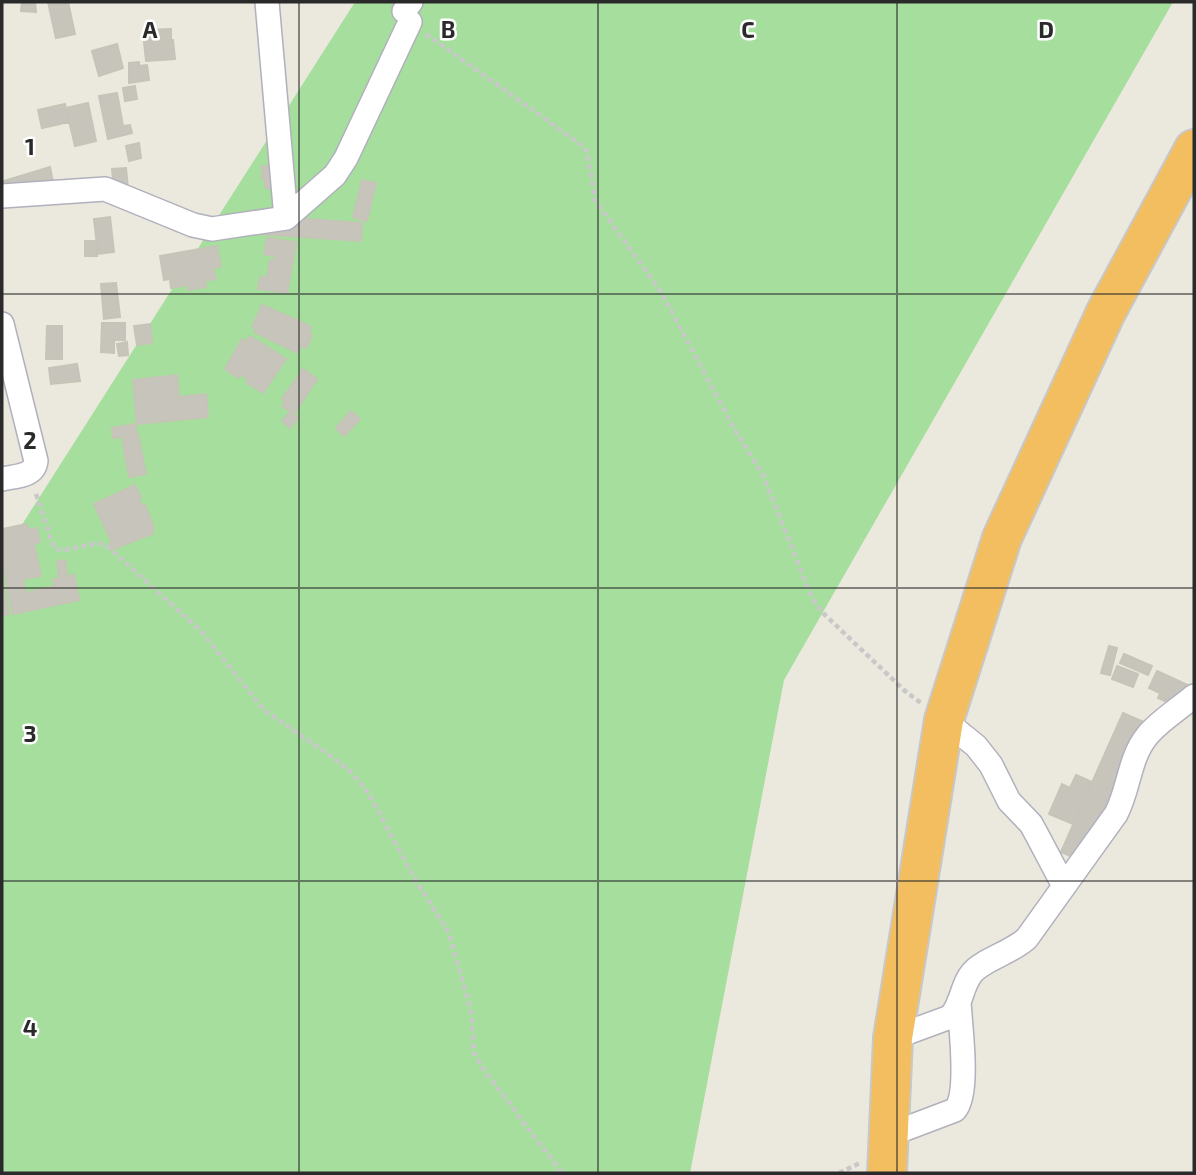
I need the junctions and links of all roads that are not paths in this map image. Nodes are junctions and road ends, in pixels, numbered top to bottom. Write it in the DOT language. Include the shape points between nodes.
graph roads {
  1 [pos="267,2"];
  2 [pos="409,11"];
  3 [pos="1194,149"];
  4 [pos="2,196"];
  5 [pos="286,218"];
  6 [pos="2,324"];
  7 [pos="2,479"];
  8 [pos="1194,696"];
  9 [pos="944,720"];
  10 [pos="1064,886"];
  11 [pos="959,1000"];
  12 [pos="892,1038"];
  13 [pos="889,1135"];
  14 [pos="887,1173"];
  1 -- 5 [label="street"];
  2 -- 5 [label="street" via="346,158 335,175"];
  3 -- 9 [label="highway" via="1106,312 1002,538"];
  4 -- 5 [label="street" via="105,189 212,229"];
  6 -- 7 [label="street" via="36,467"];
  8 -- 10 [label="street" via="1147,735 1123,802"];
  9 -- 10 [label="street" via="991,765 1009,801 1031,824"];
  9 -- 12 [label="highway"];
  10 -- 11 [label="street" via="1020,945 972,972"];
  11 -- 12 [label="street" via="950,1017"];
  11 -- 13 [label="street" via="961,1102 955,1110"];
  12 -- 13 [label="highway"];
  13 -- 14 [label="highway"];
}
